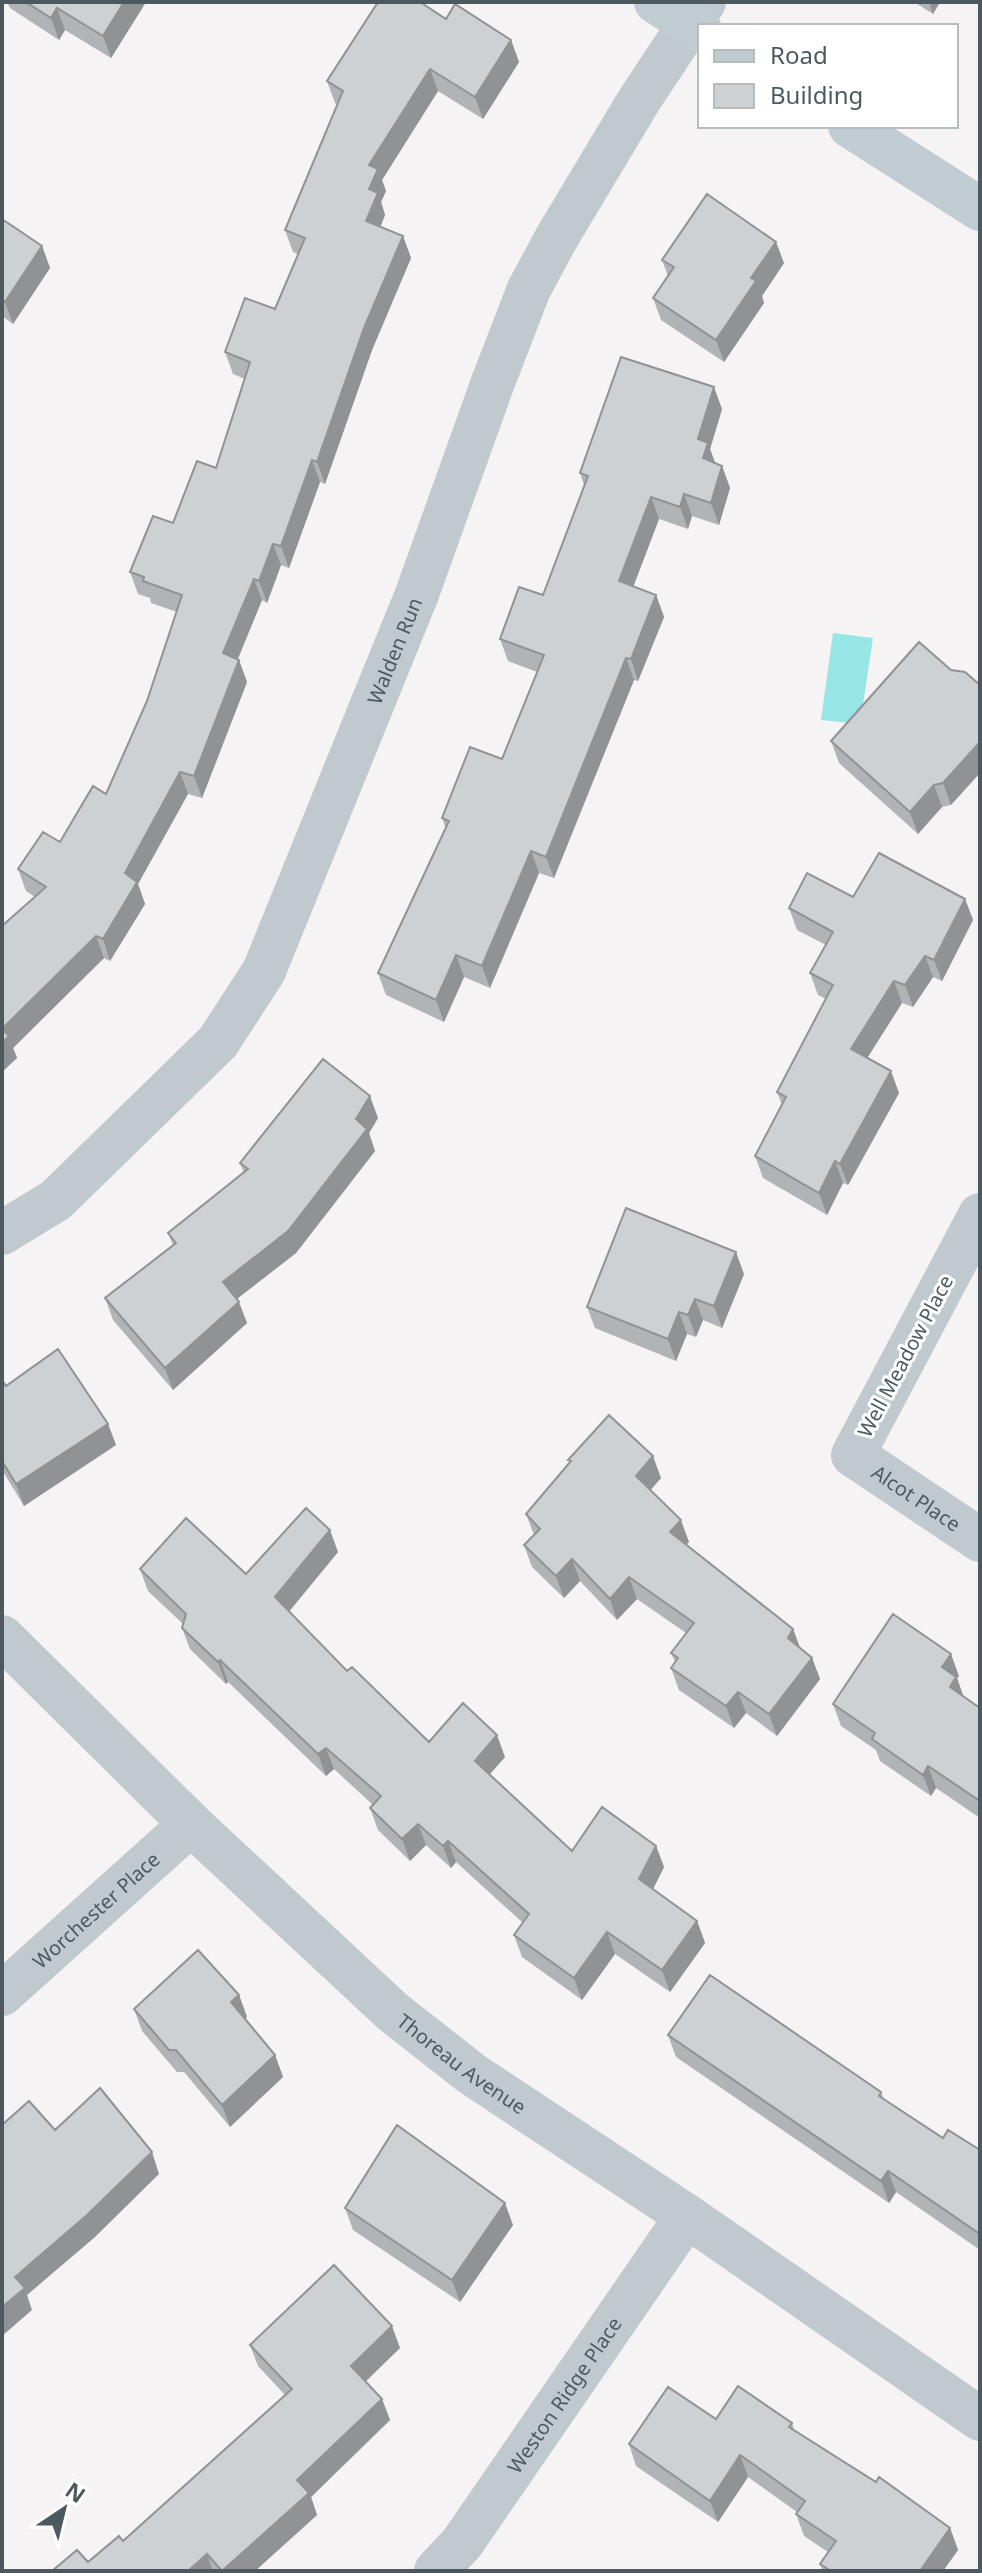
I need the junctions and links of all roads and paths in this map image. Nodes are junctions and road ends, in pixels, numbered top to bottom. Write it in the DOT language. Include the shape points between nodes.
graph roads {
  1 [pos="688,15"];
  2 [pos="853,128"];
  3 [pos="980,209"];
  4 [pos="980,1215"];
  5 [pos="2,1233"];
  6 [pos="853,1455"];
  7 [pos="980,1540"];
  8 [pos="2,1637"];
  9 [pos="191,1824"];
  10 [pos="2,1994"];
  11 [pos="687,2216"];
  12 [pos="980,2419"];
  13 [pos="436,2571"];
  1 -- 5 [label="street, Walden Run" via="529,289 417,594 264,971 218,1042 56,1200"];
  2 -- 3 [label="street"];
  4 -- 6 [label="street, Well Meadow Place"];
  6 -- 7 [label="street, Alcot Place"];
  8 -- 9 [label="street, Thoreau Avenue"];
  9 -- 10 [label="street, Worchester Place"];
  9 -- 11 [label="street, Thoreau Avenue" via="393,2012 472,2074"];
  11 -- 12 [label="street, Thoreau Avenue"];
  11 -- 13 [label="street, Weston Ridge Place" via="471,2530"];
}
